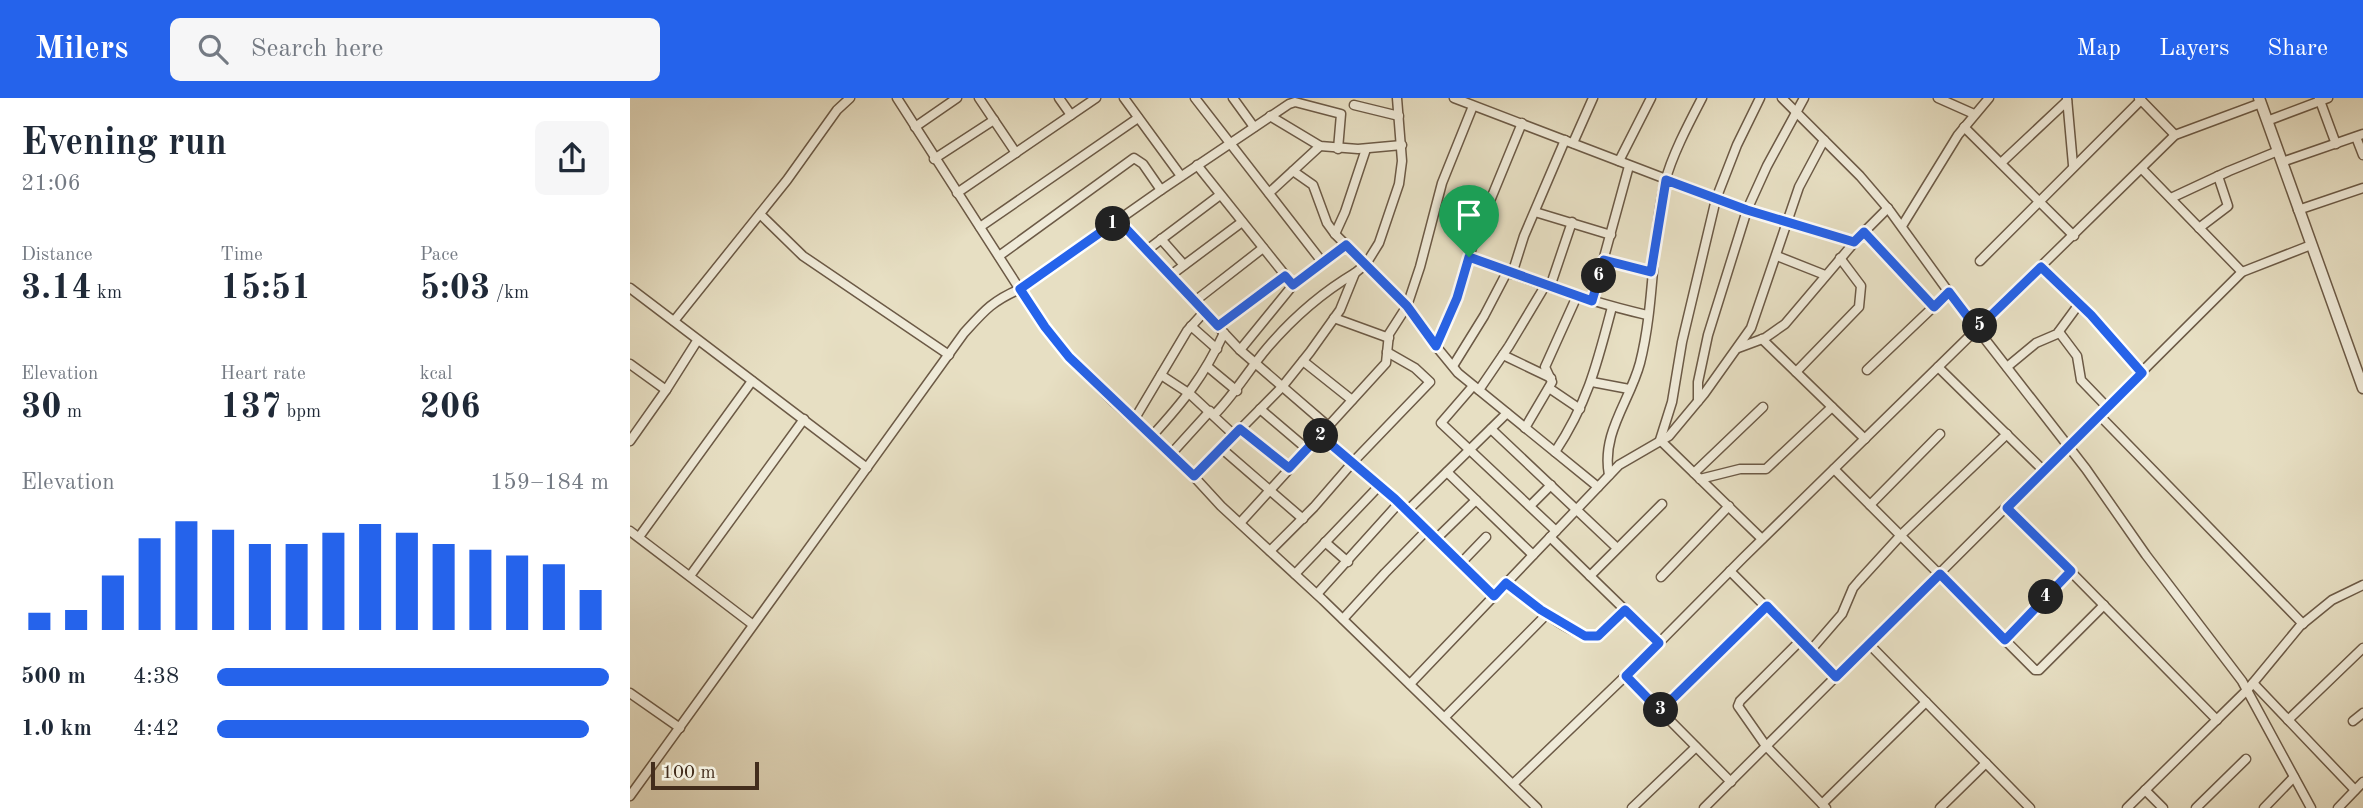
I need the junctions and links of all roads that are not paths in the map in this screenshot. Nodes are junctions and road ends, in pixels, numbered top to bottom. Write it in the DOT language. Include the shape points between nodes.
graph roads {
  1 [pos="849,98"];
  2 [pos="897,98"];
  3 [pos="957,98"];
  4 [pos="979,98"];
  5 [pos="1059,98"];
  6 [pos="1097,98"];
  7 [pos="1124,98"];
  8 [pos="1195,98"];
  9 [pos="1233,98"];
  10 [pos="1276,98"];
  11 [pos="1398,98"];
  12 [pos="1454,98"];
  13 [pos="1593,98"];
  14 [pos="1651,98"];
  15 [pos="1702,98"];
  16 [pos="1760,98"];
  17 [pos="1782,98"];
  18 [pos="1804,98"];
  19 [pos="1938,98"];
  20 [pos="1989,98"];
  21 [pos="2067,99"];
  22 [pos="2140,99"];
  23 [pos="2322,99"];
  24 [pos="2260,100"];
  25 [pos="1468,102"];
  26 [pos="1354,105"];
  27 [pos="1283,107"];
  28 [pos="1796,112"];
  29 [pos="1974,114"];
  30 [pos="1071,116"];
  31 [pos="1270,116"];
  32 [pos="1399,116"];
  33 [pos="1138,118"];
  34 [pos="994,120"];
  35 [pos="2267,121"];
  36 [pos="1522,123"];
  37 [pos="915,127"];
  38 [pos="1254,127"];
  39 [pos="1964,127"];
  40 [pos="2175,135"];
  41 [pos="2360,136"];
  42 [pos="1824,140"];
  43 [pos="1569,142"];
  44 [pos="1230,143"];
  45 [pos="2336,144"];
  46 [pos="1402,145"];
  47 [pos="1320,146"];
  48 [pos="1338,149"];
  49 [pos="1366,149"];
  50 [pos="2278,151"];
  51 [pos="1016,153"];
  52 [pos="2363,155"];
  53 [pos="934,159"];
  54 [pos="1619,161"];
  55 [pos="2282,162"];
  56 [pos="2001,163"];
  57 [pos="1197,165"];
  58 [pos="2073,165"];
  59 [pos="1629,166"];
  60 [pos="2142,169"];
  61 [pos="1293,171"];
  62 [pos="1181,176"];
  63 [pos="2218,176"];
  64 [pos="1666,180"];
  65 [pos="2363,188"];
  66 [pos="1161,190"];
  67 [pos="957,194"];
  68 [pos="1269,194"];
  69 [pos="1220,195"];
  70 [pos="2171,198"];
  71 [pos="1716,199"];
  72 [pos="2040,202"];
  73 [pos="1888,208"];
  74 [pos="1747,210"];
  75 [pos="2298,210"];
  76 [pos="1535,212"];
  77 [pos="760,214"];
  78 [pos="1118,220"];
  79 [pos="1786,220"];
  80 [pos="1242,222"];
  81 [pos="1572,222"];
  82 [pos="1902,226"];
  83 [pos="980,227"];
  84 [pos="2199,228"];
  85 [pos="1864,232"];
  86 [pos="1335,234"];
  87 [pos="1611,234"];
  88 [pos="2074,236"];
  89 [pos="1161,239"];
  90 [pos="1854,242"];
  91 [pos="1346,245"];
  92 [pos="2311,245"];
  93 [pos="1263,248"];
  94 [pos="1147,250"];
  95 [pos="999,256"];
  96 [pos="1777,256"];
  97 [pos="1469,257"];
  98 [pos="1840,258"];
  99 [pos="1604,260"];
  100 [pos="1980,261"];
  101 [pos="1323,263"];
  102 [pos="1366,264"];
  103 [pos="1184,265"];
  104 [pos="2041,267"];
  105 [pos="1651,272"];
  106 [pos="2242,272"];
  107 [pos="1355,273"];
  108 [pos="1509,273"];
  109 [pos="1171,275"];
  110 [pos="1825,275"];
  111 [pos="1285,276"];
  112 [pos="1293,285"];
  113 [pos="1547,286"];
  114 [pos="630,288"];
  115 [pos="1020,289"];
  116 [pos="1949,292"];
  117 [pos="1577,296"];
  118 [pos="1195,301"];
  119 [pos="1592,301"];
  120 [pos="2079,304"];
  121 [pos="1407,306"];
  122 [pos="1612,307"];
  123 [pos="1934,307"];
  124 [pos="1205,311"];
  125 [pos="1647,314"];
  126 [pos="1334,318"];
  127 [pos="674,321"];
  128 [pos="1191,326"];
  129 [pos="1218,326"];
  130 [pos="1977,329"];
  131 [pos="2059,332"];
  132 [pos="1224,333"];
  133 [pos="1389,338"];
  134 [pos="1762,339"];
  135 [pos="696,341"];
  136 [pos="1436,346"];
  137 [pos="1738,348"];
  138 [pos="1217,349"];
  139 [pos="1240,350"];
  140 [pos="1387,352"];
  141 [pos="949,355"];
  142 [pos="1503,355"];
  143 [pos="1303,361"];
  144 [pos="630,364"];
  145 [pos="1255,364"];
  146 [pos="1453,366"];
  147 [pos="1208,367"];
  148 [pos="1938,367"];
  149 [pos="2007,368"];
  150 [pos="1867,370"];
  151 [pos="1796,372"];
  152 [pos="2142,373"];
  153 [pos="1161,375"];
  154 [pos="752,381"];
  155 [pos="1592,382"];
  156 [pos="1550,383"];
  157 [pos="1282,387"];
  158 [pos="1476,388"];
  159 [pos="1629,388"];
  160 [pos="2363,388"];
  161 [pos="666,390"];
  162 [pos="1237,391"];
  163 [pos="1190,394"];
  164 [pos="1353,400"];
  165 [pos="1698,401"];
  166 [pos="1763,407"];
  167 [pos="1832,407"];
  168 [pos="2108,408"];
  169 [pos="1260,409"];
  170 [pos="1580,409"];
  171 [pos="1212,413"];
  172 [pos="1507,413"];
  173 [pos="2099,416"];
  174 [pos="804,419"];
  175 [pos="1133,420"];
  176 [pos="1328,426"];
  177 [pos="1525,428"];
  178 [pos="1491,429"];
  179 [pos="1237,432"];
  180 [pos="1940,434"];
  181 [pos="2007,434"];
  182 [pos="1320,435"];
  183 [pos="1152,436"];
  184 [pos="1865,439"];
  185 [pos="1660,440"];
  186 [pos="630,441"];
  187 [pos="2069,447"];
  188 [pos="1221,448"];
  189 [pos="1307,449"];
  190 [pos="1471,449"];
  191 [pos="1555,452"];
  192 [pos="1171,454"];
  193 [pos="1353,463"];
  194 [pos="867,468"];
  195 [pos="1289,468"];
  196 [pos="1834,469"];
  197 [pos="2044,471"];
  198 [pos="1447,472"];
  199 [pos="1609,475"];
  200 [pos="1194,476"];
  201 [pos="1697,476"];
  202 [pos="1380,485"];
  203 [pos="1552,485"];
  204 [pos="1598,487"];
  205 [pos="1270,490"];
  206 [pos="1476,500"];
  207 [pos="1399,503"];
  208 [pos="1662,504"];
  209 [pos="1870,505"];
  210 [pos="1530,506"];
  211 [pos="1729,506"];
  212 [pos="1577,508"];
  213 [pos="2007,508"];
  214 [pos="1407,511"];
  215 [pos="1303,519"];
  216 [pos="1240,523"];
  217 [pos="1427,530"];
  218 [pos="630,531"];
  219 [pos="1553,534"];
  220 [pos="1901,536"];
  221 [pos="639,537"];
  222 [pos="1486,537"];
  223 [pos="1436,539"];
  224 [pos="1762,539"];
  225 [pos="1325,542"];
  226 [pos="1617,548"];
  227 [pos="1270,551"];
  228 [pos="1532,555"];
  229 [pos="1348,562"];
  230 [pos="1461,563"];
  231 [pos="1730,571"];
  232 [pos="2071,571"];
  233 [pos="1295,574"];
  234 [pos="1940,574"];
  235 [pos="690,576"];
  236 [pos="1590,576"];
  237 [pos="1661,577"];
  238 [pos="1506,583"];
  239 [pos="2363,584"];
  240 [pos="1317,594"];
  241 [pos="1494,596"];
  242 [pos="2104,605"];
  243 [pos="1767,606"];
  244 [pos="1625,610"];
  245 [pos="1547,614"];
  246 [pos="1343,619"];
  247 [pos="752,624"];
  248 [pos="2303,624"];
  249 [pos="2005,640"];
  250 [pos="1800,641"];
  251 [pos="1659,643"];
  252 [pos="1869,644"];
  253 [pos="2363,648"];
  254 [pos="1810,651"];
  255 [pos="1626,676"];
  256 [pos="1836,677"];
  257 [pos="1410,684"];
  258 [pos="2250,686"];
  259 [pos="630,693"];
  260 [pos="1926,702"];
  261 [pos="1660,711"];
  262 [pos="2363,713"];
  263 [pos="1445,717"];
  264 [pos="2217,720"];
  265 [pos="2288,720"];
  266 [pos="2353,721"];
  267 [pos="680,728"];
  268 [pos="1766,746"];
  269 [pos="1696,747"];
  270 [pos="2246,759"];
  271 [pos="1986,764"];
  272 [pos="2294,777"];
  273 [pos="1731,782"];
  274 [pos="2363,782"];
  275 [pos="1513,785"];
  276 [pos="2145,790"];
  277 [pos="2355,790"];
  278 [pos="630,795"];
  279 [pos="1824,806"];
  280 [pos="1537,808"];
  281 [pos="1632,808"];
  282 [pos="1704,808"];
  283 [pos="1940,808"];
  284 [pos="2030,808"];
  285 [pos="2127,808"];
  286 [pos="2163,808"];
  287 [pos="2196,808"];
  288 [pos="2264,808"];
  289 [pos="2311,808"];
  290 [pos="2338,808"];
  1 -- 77 [label="street"];
  2 -- 37 [label="street"];
  3 -- 37 [label="street"];
  4 -- 34 [label="street"];
  5 -- 30 [label="street"];
  6 -- 30 [label="street"];
  7 -- 33 [label="street"];
  8 -- 44 [label="street"];
  9 -- 38 [label="street"];
  10 -- 27 [label="street"];
  11 -- 32 [label="street"];
  12 -- 25 [label="street"];
  13 -- 43 [label="street"];
  14 -- 54 [label="street"];
  15 -- 64 [label="street"];
  16 -- 71 [label="street"];
  17 -- 28 [label="street"];
  18 -- 28 [label="street"];
  19 -- 29 [label="street"];
  20 -- 29 [label="street"];
  21 -- 56 [label="street"];
  21 -- 58 [label="street"];
  22 -- 40 [label="street"];
  22 -- 58 [label="street"];
  23 -- 35 [label="street"];
  23 -- 45 [label="street"];
  24 -- 35 [label="street"];
  24 -- 40 [label="street"];
  25 -- 36 [label="street"];
  25 -- 121 [label="street"];
  26 -- 32 [label="street"];
  27 -- 31 [label="street"];
  27 -- 48 [label="street" via="1296,102 1341,114"];
  28 -- 42 [label="street"];
  28 -- 74 [label="street"];
  29 -- 39 [label="street"];
  30 -- 51 [label="street"];
  31 -- 38 [label="street"];
  31 -- 47 [label="street"];
  32 -- 46 [label="street"];
  33 -- 62 [label="street"];
  33 -- 83 [label="street"];
  34 -- 51 [label="street"];
  34 -- 53 [label="street"];
  35 -- 50 [label="street"];
  36 -- 43 [label="street"];
  36 -- 97 [label="street"];
  37 -- 53 [label="street"];
  38 -- 44 [label="street"];
  39 -- 56 [label="street"];
  39 -- 82 [label="street"];
  40 -- 60 [label="street"];
  41 -- 45 [label="street"];
  41 -- 52 [label="street"];
  42 -- 73 [label="street"];
  42 -- 79 [label="street"];
  43 -- 54 [label="street"];
  43 -- 76 [label="street"];
  44 -- 57 [label="street"];
  44 -- 68 [label="street"];
  45 -- 55 [label="street"];
  46 -- 49 [label="street"];
  46 -- 102 [label="street" via="1399,184 1379,243"];
  47 -- 48 [label="street"];
  47 -- 61 [label="street"];
  48 -- 49 [label="street"];
  49 -- 86 [label="street"];
  50 -- 55 [label="street"];
  50 -- 63 [label="street"];
  51 -- 67 [label="street"];
  53 -- 67 [label="street"];
  54 -- 59 [label="street"];
  55 -- 75 [label="street"];
  56 -- 72 [label="street"];
  57 -- 62 [label="street"];
  57 -- 69 [label="street"];
  58 -- 72 [label="street"];
  59 -- 64 [label="street"];
  59 -- 87 [label="street"];
  60 -- 70 [label="street"];
  60 -- 88 [label="street"];
  61 -- 68 [label="street"];
  61 -- 86 [label="street" via="1313,185"];
  62 -- 66 [label="street"];
  63 -- 70 [label="street"];
  63 -- 84 [label="street" via="2228,206"];
  64 -- 71 [label="street"];
  64 -- 105 [label="street"];
  65 -- 75 [label="street"];
  66 -- 78 [label="street"];
  66 -- 95 [label="street" via="1134,158"];
  67 -- 83 [label="street"];
  68 -- 101 [label="street"];
  69 -- 80 [label="street"];
  69 -- 89 [label="street"];
  70 -- 84 [label="street"];
  71 -- 74 [label="street"];
  71 -- 185 [label="street"];
  72 -- 88 [label="street"];
  72 -- 100 [label="street"];
  73 -- 82 [label="street"];
  73 -- 85 [label="street"];
  74 -- 79 [label="street"];
  74 -- 165 [label="street" via="1712,323"];
  75 -- 92 [label="street"];
  76 -- 81 [label="street"];
  76 -- 108 [label="street"];
  77 -- 127 [label="street"];
  77 -- 141 [label="street" via="803,256"];
  78 -- 94 [label="street"];
  78 -- 115 [label="street"];
  79 -- 90 [label="street"];
  79 -- 96 [label="street"];
  80 -- 93 [label="street"];
  80 -- 103 [label="street"];
  81 -- 87 [label="street"];
  81 -- 113 [label="street"];
  82 -- 116 [label="street"];
  83 -- 95 [label="street"];
  84 -- 106 [label="street"];
  85 -- 90 [label="street"];
  85 -- 123 [label="street"];
  86 -- 91 [label="street"];
  87 -- 99 [label="street"];
  88 -- 104 [label="street"];
  89 -- 94 [label="street"];
  89 -- 103 [label="street"];
  90 -- 98 [label="street"];
  91 -- 101 [label="street"];
  91 -- 102 [label="street"];
  92 -- 106 [label="street"];
  92 -- 160 [label="street"];
  93 -- 111 [label="street"];
  93 -- 118 [label="street"];
  94 -- 109 [label="street"];
  95 -- 115 [label="street"];
  96 -- 110 [label="street"];
  96 -- 137 [label="street" via="1751,328"];
  97 -- 108 [label="street"];
  97 -- 136 [label="street"];
  98 -- 110 [label="street"];
  98 -- 151 [label="street" via="1861,286 1859,307"];
  99 -- 105 [label="street"];
  99 -- 119 [label="street"];
  101 -- 112 [label="street"];
  102 -- 107 [label="street"];
  102 -- 121 [label="street"];
  103 -- 109 [label="street"];
  104 -- 120 [label="street"];
  104 -- 130 [label="street"];
  105 -- 125 [label="street"];
  106 -- 152 [label="street"];
  107 -- 126 [label="street"];
  107 -- 145 [label="street" via="1301,314"];
  108 -- 113 [label="street"];
  108 -- 146 [label="street"];
  109 -- 118 [label="street"];
  110 -- 134 [label="street" via="1785,324"];
  111 -- 112 [label="street"];
  111 -- 129 [label="street"];
  112 -- 139 [label="street"];
  113 -- 117 [label="street"];
  113 -- 142 [label="street"];
  114 -- 127 [label="street"];
  115 -- 141 [label="street" via="984,311"];
  115 -- 175 [label="street" via="1069,357"];
  116 -- 123 [label="street"];
  116 -- 130 [label="street"];
  117 -- 119 [label="street"];
  117 -- 156 [label="street" via="1545,367"];
  118 -- 124 [label="street"];
  119 -- 122 [label="street"];
  120 -- 131 [label="street"];
  120 -- 152 [label="street"];
  121 -- 133 [label="street"];
  121 -- 136 [label="street"];
  122 -- 125 [label="street"];
  122 -- 155 [label="street"];
  123 -- 150 [label="street"];
  124 -- 128 [label="street"];
  124 -- 129 [label="street"];
  125 -- 159 [label="street" via="1641,360"];
  126 -- 133 [label="street"];
  126 -- 143 [label="street"];
  127 -- 135 [label="street"];
  128 -- 138 [label="street"];
  128 -- 153 [label="street"];
  129 -- 132 [label="street"];
  130 -- 148 [label="street"];
  130 -- 149 [label="street"];
  131 -- 149 [label="street" via="2036,343"];
  131 -- 168 [label="street" via="2077,356 2081,380"];
  132 -- 138 [label="street"];
  132 -- 139 [label="street"];
  133 -- 140 [label="street"];
  134 -- 137 [label="street"];
  134 -- 151 [label="street"];
  135 -- 154 [label="street"];
  135 -- 161 [label="street"];
  136 -- 146 [label="street"];
  137 -- 165 [label="street"];
  138 -- 147 [label="street"];
  139 -- 145 [label="street"];
  140 -- 164 [label="street" via="1382,369"];
  140 -- 193 [label="street" via="1430,381"];
  141 -- 194 [label="street"];
  142 -- 156 [label="street"];
  142 -- 158 [label="street"];
  143 -- 157 [label="street"];
  143 -- 164 [label="street"];
  144 -- 161 [label="street"];
  145 -- 157 [label="street"];
  145 -- 162 [label="street"];
  146 -- 158 [label="street"];
  147 -- 162 [label="street"];
  147 -- 163 [label="street"];
  148 -- 181 [label="street"];
  148 -- 184 [label="street"];
  149 -- 187 [label="street"];
  151 -- 167 [label="street"];
  152 -- 168 [label="street"];
  153 -- 163 [label="street"];
  153 -- 175 [label="street"];
  154 -- 174 [label="street"];
  154 -- 221 [label="street"];
  155 -- 159 [label="street"];
  155 -- 170 [label="street"];
  156 -- 170 [label="street"];
  156 -- 177 [label="street"];
  157 -- 169 [label="street"];
  157 -- 176 [label="street"];
  158 -- 172 [label="street"];
  158 -- 190 [label="street" via="1441,422"];
  159 -- 199 [label="street" via="1608,448"];
  161 -- 186 [label="street"];
  162 -- 171 [label="street"];
  163 -- 171 [label="street"];
  163 -- 183 [label="street"];
  164 -- 176 [label="street"];
  165 -- 185 [label="street" via="1678,427"];
  166 -- 201 [label="street"];
  167 -- 184 [label="street"];
  167 -- 201 [label="street" via="1766,469"];
  168 -- 173 [label="street"];
  169 -- 179 [label="street"];
  169 -- 189 [label="street"];
  170 -- 191 [label="street"];
  171 -- 179 [label="street"];
  171 -- 192 [label="street"];
  172 -- 177 [label="street"];
  172 -- 178 [label="street"];
  173 -- 187 [label="street"];
  173 -- 248 [label="street"];
  174 -- 194 [label="street"];
  174 -- 235 [label="street"];
  175 -- 183 [label="street"];
  176 -- 182 [label="street"];
  177 -- 191 [label="street"];
  178 -- 190 [label="street"];
  178 -- 203 [label="street"];
  179 -- 188 [label="street"];
  179 -- 195 [label="street"];
  180 -- 209 [label="street"];
  181 -- 197 [label="street"];
  181 -- 220 [label="street"];
  182 -- 189 [label="street"];
  182 -- 193 [label="street"];
  183 -- 192 [label="street"];
  184 -- 196 [label="street"];
  185 -- 199 [label="street"];
  185 -- 201 [label="street"];
  187 -- 197 [label="street"];
  187 -- 258 [label="street"];
  188 -- 200 [label="street"];
  188 -- 205 [label="street"];
  189 -- 195 [label="street"];
  190 -- 198 [label="street"];
  190 -- 210 [label="street"];
  191 -- 204 [label="street"];
  192 -- 200 [label="street"];
  193 -- 202 [label="street"];
  193 -- 215 [label="street"];
  194 -- 247 [label="street"];
  195 -- 205 [label="street"];
  196 -- 209 [label="street"];
  196 -- 224 [label="street"];
  197 -- 213 [label="street"];
  198 -- 206 [label="street"];
  198 -- 214 [label="street"];
  199 -- 204 [label="street"];
  200 -- 216 [label="street"];
  201 -- 211 [label="street"];
  202 -- 207 [label="street"];
  202 -- 225 [label="street"];
  203 -- 210 [label="street"];
  203 -- 212 [label="street"];
  204 -- 212 [label="street"];
  205 -- 215 [label="street"];
  205 -- 216 [label="street"];
  206 -- 223 [label="street"];
  206 -- 228 [label="street"];
  207 -- 214 [label="street"];
  207 -- 229 [label="street"];
  208 -- 226 [label="street"];
  209 -- 220 [label="street"];
  210 -- 219 [label="street"];
  211 -- 224 [label="street"];
  211 -- 237 [label="street"];
  212 -- 219 [label="street"];
  212 -- 226 [label="street"];
  213 -- 232 [label="street"];
  213 -- 234 [label="street"];
  214 -- 217 [label="street"];
  215 -- 227 [label="street"];
  216 -- 227 [label="street"];
  217 -- 223 [label="street"];
  217 -- 246 [label="street"];
  218 -- 221 [label="street"];
  219 -- 228 [label="street"];
  219 -- 236 [label="street"];
  220 -- 234 [label="street"];
  220 -- 254 [label="street" via="1853,588 1842,614"];
  221 -- 235 [label="street"];
  222 -- 230 [label="street"];
  223 -- 230 [label="street"];
  224 -- 231 [label="street"];
  225 -- 229 [label="street"];
  225 -- 233 [label="street"];
  226 -- 236 [label="street"];
  227 -- 233 [label="street"];
  228 -- 238 [label="street"];
  229 -- 240 [label="street"];
  230 -- 241 [label="street"];
  231 -- 243 [label="street"];
  231 -- 251 [label="street"];
  232 -- 242 [label="street"];
  232 -- 249 [label="street"];
  233 -- 240 [label="street"];
  234 -- 249 [label="street"];
  234 -- 252 [label="street"];
  235 -- 247 [label="street"];
  236 -- 244 [label="street"];
  238 -- 241 [label="street"];
  238 -- 245 [label="street"];
  239 -- 248 [label="street" via="2332,600"];
  240 -- 246 [label="street"];
  241 -- 257 [label="street"];
  242 -- 249 [label="street" via="2039,670"];
  242 -- 264 [label="street"];
  243 -- 250 [label="street"];
  243 -- 261 [label="street"];
  244 -- 245 [label="street" via="1592,638"];
  244 -- 251 [label="street"];
  245 -- 263 [label="street"];
  246 -- 257 [label="street"];
  247 -- 267 [label="street"];
  248 -- 258 [label="street"];
  250 -- 254 [label="street"];
  250 -- 268 [label="street" via="1740,701 1740,711"];
  251 -- 255 [label="street"];
  252 -- 256 [label="street"];
  252 -- 260 [label="street"];
  253 -- 265 [label="street"];
  254 -- 256 [label="street"];
  255 -- 261 [label="street"];
  255 -- 275 [label="street"];
  256 -- 268 [label="street"];
  257 -- 263 [label="street"];
  258 -- 264 [label="street"];
  258 -- 265 [label="street"];
  258 -- 272 [label="street"];
  259 -- 267 [label="street"];
  260 -- 271 [label="street"];
  260 -- 279 [label="street"];
  261 -- 269 [label="street"];
  262 -- 266 [label="street"];
  263 -- 275 [label="street"];
  264 -- 276 [label="street"];
  265 -- 277 [label="street"];
  267 -- 278 [label="street"];
  268 -- 273 [label="street"];
  268 -- 279 [label="street"];
  269 -- 273 [label="street"];
  269 -- 281 [label="street"];
  270 -- 287 [label="street"];
  271 -- 283 [label="street"];
  271 -- 284 [label="street"];
  272 -- 288 [label="street"];
  272 -- 289 [label="street"];
  273 -- 282 [label="street"];
  274 -- 277 [label="street"];
  275 -- 280 [label="street"];
  276 -- 285 [label="street"];
  276 -- 286 [label="street"];
  277 -- 290 [label="street"];
}
